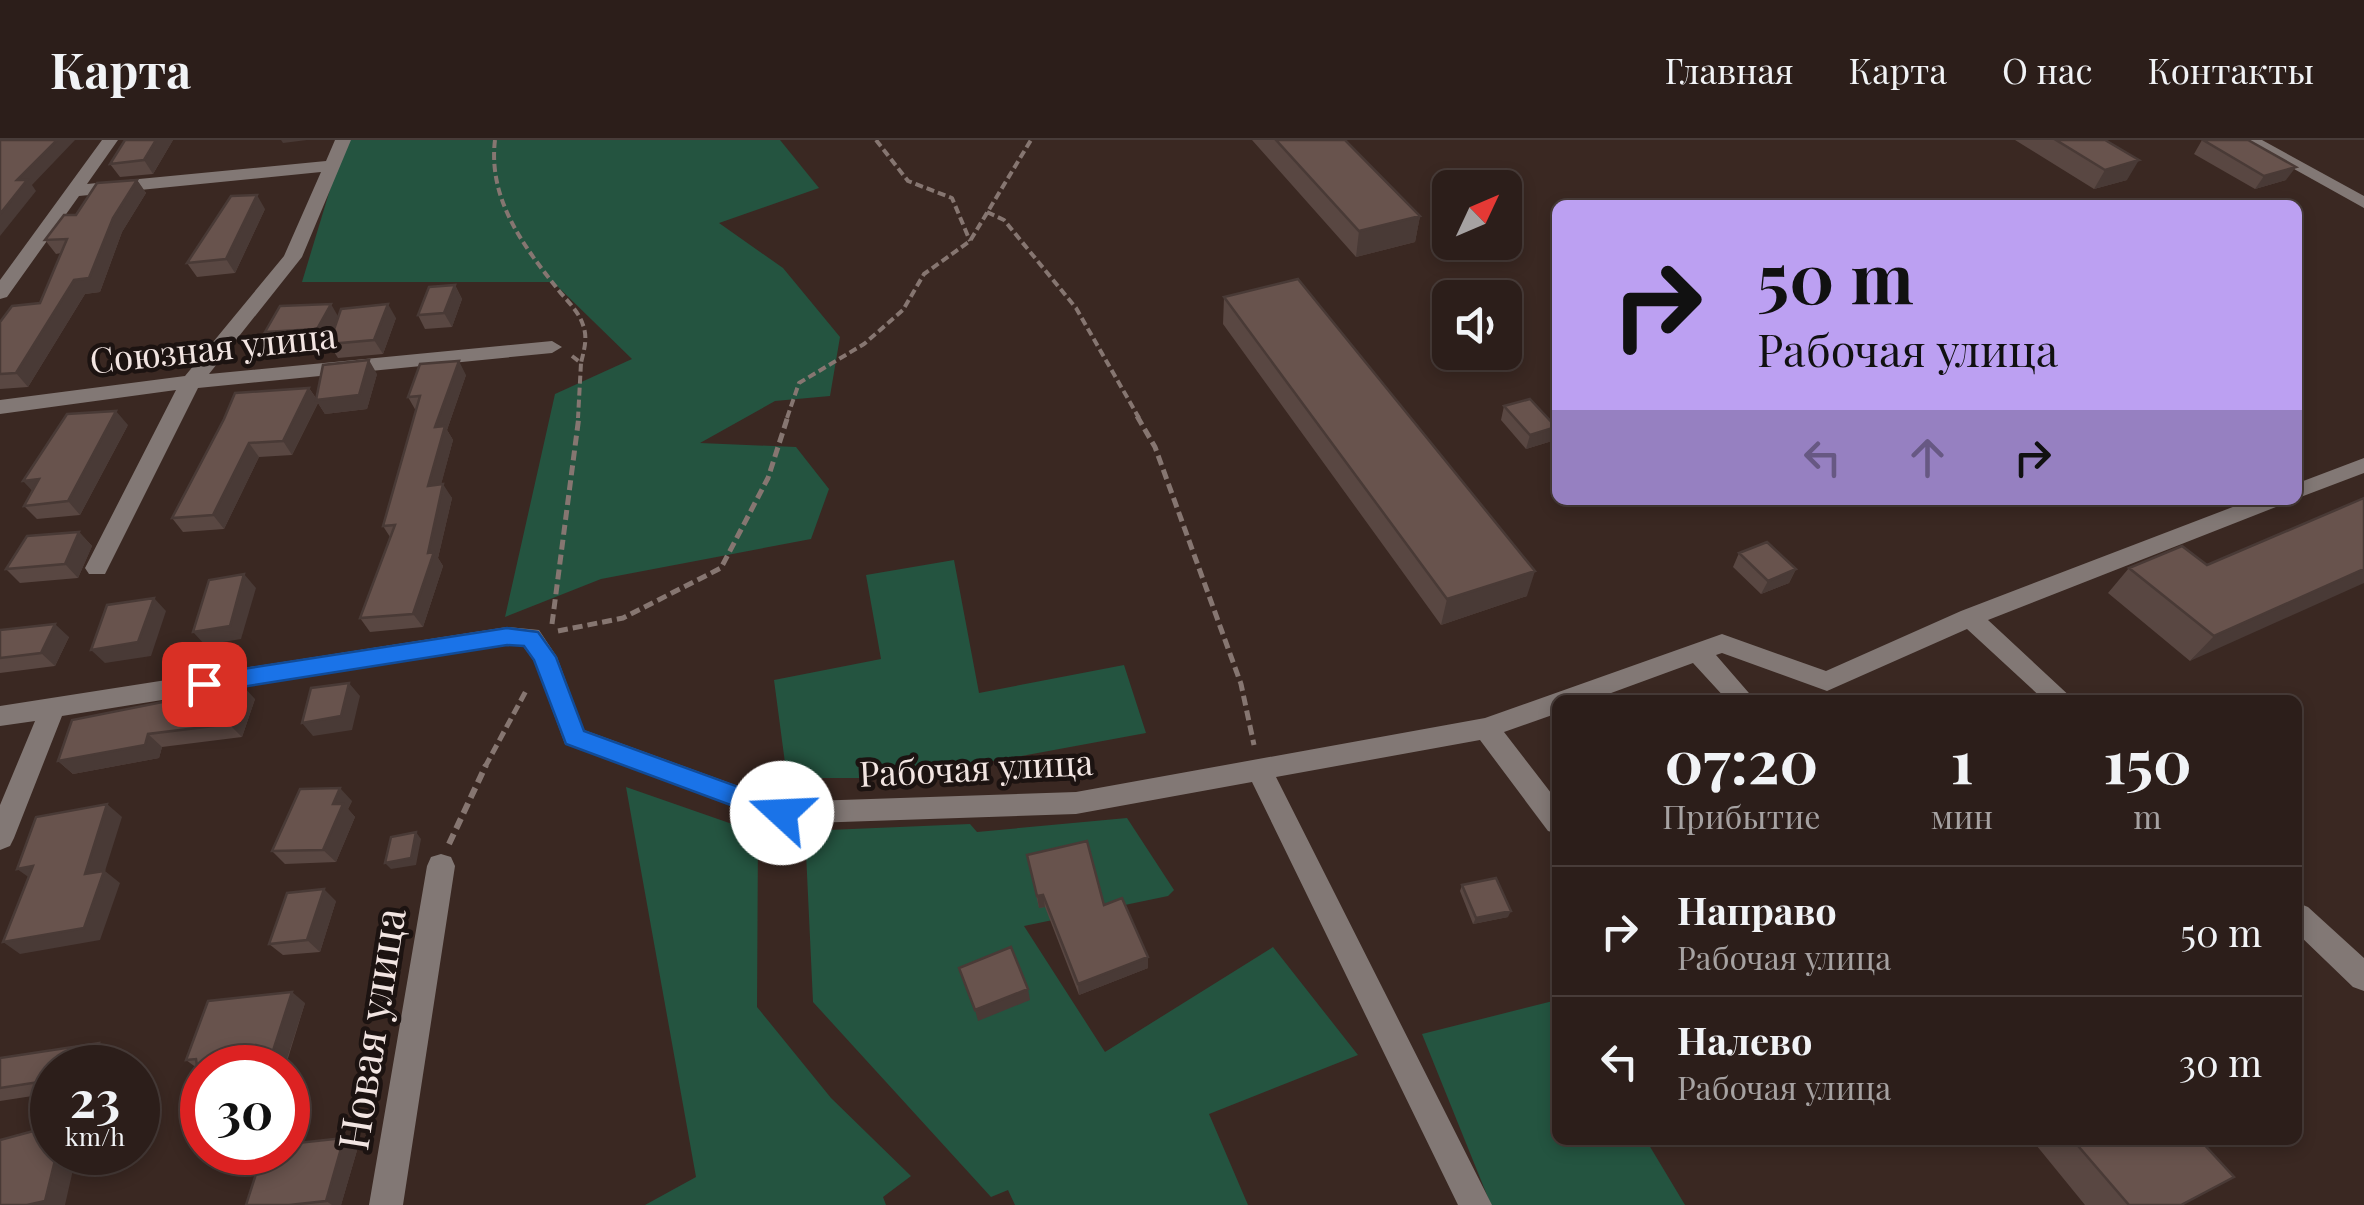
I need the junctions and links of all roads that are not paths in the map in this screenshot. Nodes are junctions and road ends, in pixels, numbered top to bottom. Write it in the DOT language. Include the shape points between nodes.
graph roads {
  1 [pos="110,140"];
  2 [pos="343,140"];
  3 [pos="2250,140"];
  4 [pos="335,165"];
  5 [pos="74,192"];
  6 [pos="2364,203"];
  7 [pos="0,293"];
  8 [pos="552,347"];
  9 [pos="191,382"];
  10 [pos="0,407"];
  11 [pos="2364,465"];
  12 [pos="2302,488"];
  13 [pos="2260,505"];
  14 [pos="97,568"];
  15 [pos="1970,617"];
  16 [pos="1698,652"];
  17 [pos="1577,695"];
  18 [pos="1737,695"];
  19 [pos="2056,695"];
  20 [pos="1552,704"];
  21 [pos="53,708"];
  22 [pos="0,716"];
  23 [pos="1486,728"];
  24 [pos="1259,770"];
  25 [pos="1552,815"];
  26 [pos="0,838"];
  27 [pos="441,866"];
  28 [pos="2302,920"];
  29 [pos="2364,977"];
  30 [pos="386,1205"];
  31 [pos="1475,1205"];
  1 -- 5 [label="street"];
  2 -- 4 [label="street"];
  3 -- 6 [label="street"];
  4 -- 5 [label="street"];
  4 -- 9 [label="street" via="293,257"];
  5 -- 7 [label="street"];
  8 -- 9 [label="street, Союзная улица"];
  9 -- 10 [label="street, Союзная улица"];
  9 -- 14 [label="street"];
  11 -- 12 [label="street"];
  13 -- 15 [label="street"];
  15 -- 16 [label="street" via="1827,682 1722,644"];
  15 -- 19 [label="street"];
  16 -- 17 [label="street, Рабочая улица"];
  16 -- 18 [label="street"];
  20 -- 23 [label="street, Рабочая улица"];
  21 -- 22 [label="street"];
  21 -- 24 [label="street, Рабочая улица" via="507,636 530,638 544,657 574,737 782,813 1076,803"];
  21 -- 26 [label="street"];
  23 -- 24 [label="street, Рабочая улица"];
  23 -- 25 [label="street"];
  24 -- 31 [label="street"];
  27 -- 30 [label="street, Новая улица"];
  28 -- 29 [label="street"];
}
